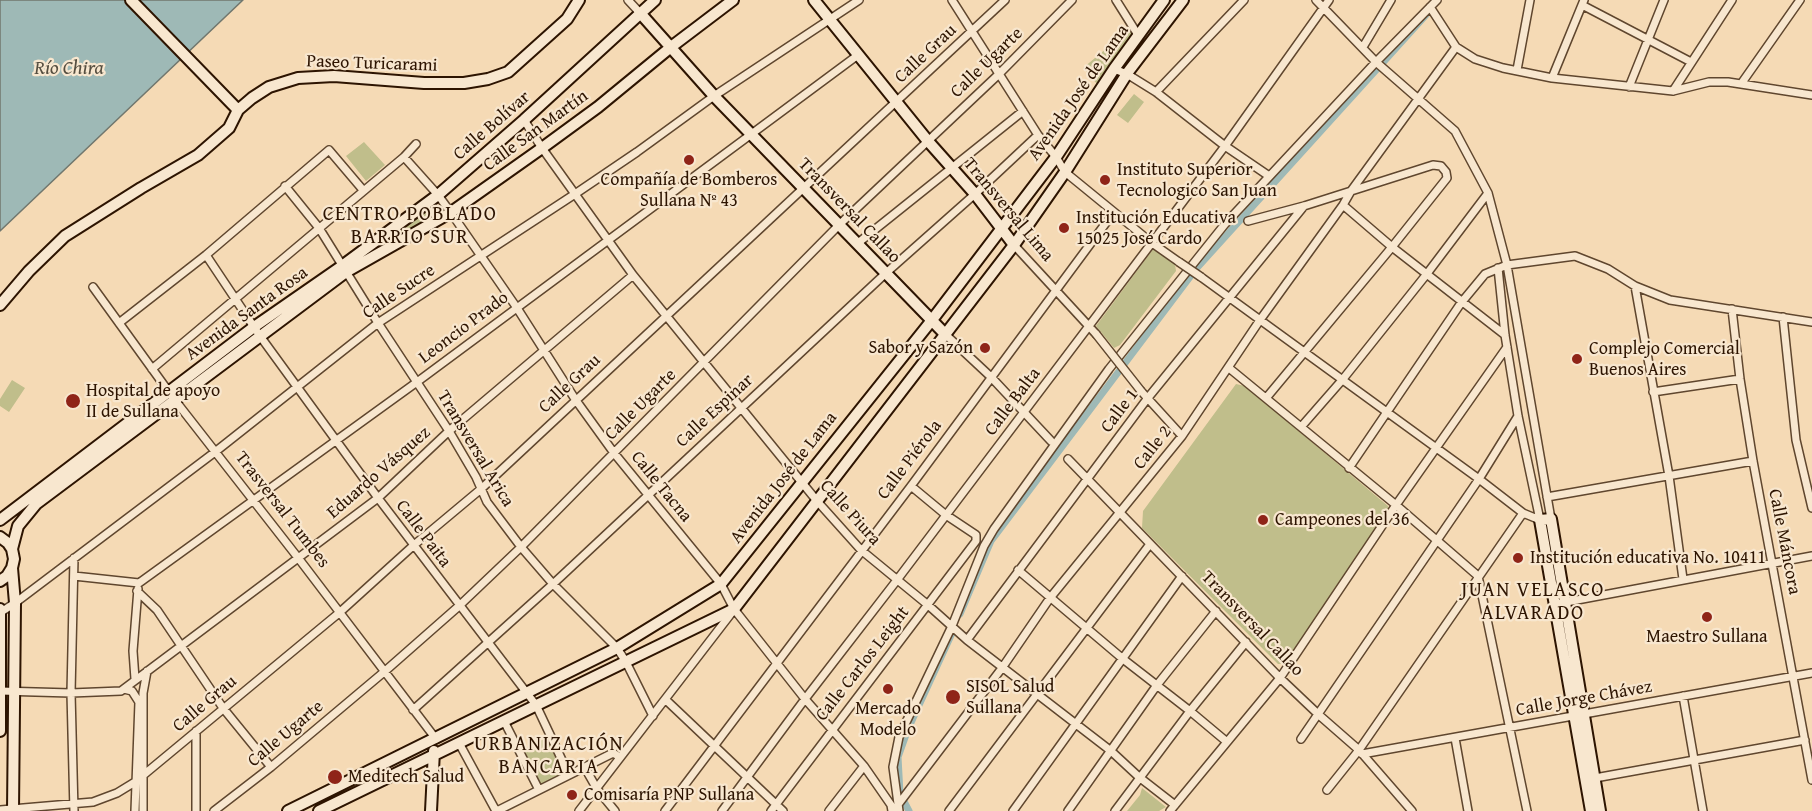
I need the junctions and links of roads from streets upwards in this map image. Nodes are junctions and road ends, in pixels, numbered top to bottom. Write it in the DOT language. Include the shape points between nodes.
graph roads {
  1 [pos="131,0"];
  2 [pos="579,0"];
  3 [pos="628,0"];
  4 [pos="655,0"];
  5 [pos="733,0"];
  6 [pos="814,0"];
  7 [pos="860,0"];
  8 [pos="952,0"];
  9 [pos="1005,0"];
  10 [pos="1072,0"];
  11 [pos="1116,0"];
  12 [pos="1164,0"];
  13 [pos="1244,0"];
  14 [pos="1316,0"];
  15 [pos="1329,0"];
  16 [pos="1391,0"];
  17 [pos="1437,0"];
  18 [pos="1530,0"];
  19 [pos="1664,0"];
  20 [pos="1732,0"];
  21 [pos="1800,0"];
  22 [pos="1180,1"];
  23 [pos="1583,2"];
  24 [pos="1430,7"];
  25 [pos="1324,8"];
  26 [pos="641,14"];
  27 [pos="829,18"];
  28 [pos="972,32"];
  29 [pos="1138,35"];
  30 [pos="1647,39"];
  31 [pos="671,47"];
  32 [pos="1363,47"];
  33 [pos="1456,47"];
  34 [pos="858,55"];
  35 [pos="1377,62"];
  36 [pos="1690,62"];
  37 [pos="1114,69"];
  38 [pos="1517,70"];
  39 [pos="999,74"];
  40 [pos="1127,74"];
  41 [pos="1552,78"];
  42 [pos="1741,84"];
  43 [pos="1629,87"];
  44 [pos="1673,91"];
  45 [pos="1156,92"];
  46 [pos="714,96"];
  47 [pos="1812,96"];
  48 [pos="1418,98"];
  49 [pos="896,102"];
  50 [pos="238,110"];
  51 [pos="1023,111"];
  52 [pos="524,120"];
  53 [pos="750,133"];
  54 [pos="1038,135"];
  55 [pos="927,140"];
  56 [pos="416,144"];
  57 [pos="1225,146"];
  58 [pos="542,148"];
  59 [pos="404,157"];
  60 [pos="1056,157"];
  61 [pos="952,168"];
  62 [pos="1065,172"];
  63 [pos="1269,176"];
  64 [pos="285,186"];
  65 [pos="804,188"];
  66 [pos="363,190"];
  67 [pos="1351,191"];
  68 [pos="1488,193"];
  69 [pos="575,194"];
  70 [pos="975,194"];
  71 [pos="438,195"];
  72 [pos="1343,205"];
  73 [pos="1304,206"];
  74 [pos="1114,212"];
  75 [pos="450,213"];
  76 [pos="1248,221"];
  77 [pos="840,224"];
  78 [pos="319,228"];
  79 [pos="1001,228"];
  80 [pos="608,240"];
  81 [pos="858,243"];
  82 [pos="1152,243"];
  83 [pos="1014,245"];
  84 [pos="1392,247"];
  85 [pos="206,255"];
  86 [pos="482,256"];
  87 [pos="1507,265"];
  88 [pos="1498,268"];
  89 [pos="344,269"];
  90 [pos="886,273"];
  91 [pos="633,275"];
  92 [pos="1426,275"];
  93 [pos="1635,286"];
  94 [pos="93,287"];
  95 [pos="1056,291"];
  96 [pos="1229,297"];
  97 [pos="236,299"];
  98 [pos="1461,303"];
  99 [pos="0,306"];
  100 [pos="517,308"];
  101 [pos="1732,309"];
  102 [pos="667,317"];
  103 [pos="1783,317"];
  104 [pos="932,320"];
  105 [pos="1260,320"];
  106 [pos="1812,322"];
  107 [pos="119,323"];
  108 [pos="378,323"];
  109 [pos="1089,325"];
  110 [pos="257,331"];
  111 [pos="945,334"];
  112 [pos="1505,335"];
  113 [pos="1507,347"];
  114 [pos="544,351"];
  115 [pos="1303,352"];
  116 [pos="705,362"];
  117 [pos="1229,368"];
  118 [pos="152,369"];
  119 [pos="991,377"];
  120 [pos="1343,380"];
  121 [pos="1740,380"];
  122 [pos="417,382"];
  123 [pos="296,387"];
  124 [pos="1653,392"];
  125 [pos="172,396"];
  126 [pos="1267,397"];
  127 [pos="575,399"];
  128 [pos="1148,399"];
  129 [pos="742,407"];
  130 [pos="1388,412"];
  131 [pos="1024,413"];
  132 [pos="1518,416"];
  133 [pos="1301,427"];
  134 [pos="449,431"];
  135 [pos="1182,436"];
  136 [pos="337,440"];
  137 [pos="1051,441"];
  138 [pos="1436,447"];
  139 [pos="215,452"];
  140 [pos="614,453"];
  141 [pos="1068,459"];
  142 [pos="1753,461"];
  143 [pos="1349,468"];
  144 [pos="1669,476"];
  145 [pos="1087,479"];
  146 [pos="1479,479"];
  147 [pos="801,481"];
  148 [pos="911,486"];
  149 [pos="481,489"];
  150 [pos="648,495"];
  151 [pos="1547,497"];
  152 [pos="378,498"];
  153 [pos="253,500"];
  154 [pos="817,501"];
  155 [pos="1396,505"];
  156 [pos="1812,508"];
  157 [pos="1121,513"];
  158 [pos="1523,513"];
  159 [pos="946,515"];
  160 [pos="0,520"];
  161 [pos="1546,520"];
  162 [pos="0,537"];
  163 [pos="1436,541"];
  164 [pos="1150,544"];
  165 [pos="414,545"];
  166 [pos="521,547"];
  167 [pos="12,549"];
  168 [pos="861,550"];
  169 [pos="1812,556"];
  170 [pos="74,558"];
  171 [pos="299,559"];
  172 [pos="1772,563"];
  173 [pos="12,568"];
  174 [pos="1018,570"];
  175 [pos="74,576"];
  176 [pos="1182,576"];
  177 [pos="1478,576"];
  178 [pos="1683,579"];
  179 [pos="897,580"];
  180 [pos="0,581"];
  181 [pos="553,584"];
  182 [pos="721,584"];
  183 [pos="138,587"];
  184 [pos="1050,598"];
  185 [pos="15,603"];
  186 [pos="1560,603"];
  187 [pos="928,605"];
  188 [pos="459,606"];
  189 [pos="735,609"];
  190 [pos="1,611"];
  191 [pos="1216,611"];
  192 [pos="339,613"];
  193 [pos="952,626"];
  194 [pos="1086,628"];
  195 [pos="967,640"];
  196 [pos="1246,642"];
  197 [pos="488,643"];
  198 [pos="181,645"];
  199 [pos="617,648"];
  200 [pos="1123,659"];
  201 [pos="626,662"];
  202 [pos="776,662"];
  203 [pos="1002,668"];
  204 [pos="147,671"];
  205 [pos="384,672"];
  206 [pos="1812,673"];
  207 [pos="1794,676"];
  208 [pos="1280,678"];
  209 [pos="135,679"];
  210 [pos="1157,685"];
  211 [pos="124,688"];
  212 [pos="1,691"];
  213 [pos="14,692"];
  214 [pos="525,692"];
  215 [pos="71,693"];
  216 [pos="1037,694"];
  217 [pos="1683,696"];
  218 [pos="805,699"];
  219 [pos="666,700"];
  220 [pos="536,705"];
  221 [pos="223,708"];
  222 [pos="412,710"];
  223 [pos="1190,711"];
  224 [pos="1579,715"];
  225 [pos="653,716"];
  226 [pos="1319,716"];
  227 [pos="504,721"];
  228 [pos="1074,724"];
  229 [pos="1511,728"];
  230 [pos="831,730"];
  231 [pos="0,731"];
  232 [pos="196,731"];
  233 [pos="1455,738"];
  234 [pos="435,739"];
  235 [pos="1301,739"];
  236 [pos="1804,740"];
  237 [pos="1227,742"];
  238 [pos="459,743"];
  239 [pos="714,746"];
  240 [pos="1111,751"];
  241 [pos="1360,752"];
  242 [pos="433,756"];
  243 [pos="620,757"];
  244 [pos="1694,760"];
  245 [pos="864,766"];
  246 [pos="271,767"];
  247 [pos="585,768"];
  248 [pos="142,775"];
  249 [pos="569,775"];
  250 [pos="1139,777"];
  251 [pos="747,778"];
  252 [pos="1595,778"];
  253 [pos="1812,780"];
  254 [pos="135,782"];
  255 [pos="597,789"];
  256 [pos="539,790"];
  257 [pos="1327,790"];
  258 [pos="305,807"];
  259 [pos="74,808"];
  260 [pos="774,808"];
  261 [pos="1172,808"];
  262 [pos="896,809"];
  263 [pos="0,810"];
  264 [pos="12,810"];
  265 [pos="135,811"];
  266 [pos="143,811"];
  267 [pos="196,811"];
  268 [pos="214,811"];
  269 [pos="288,811"];
  270 [pos="319,811"];
  271 [pos="431,811"];
  272 [pos="496,811"];
  273 [pos="579,811"];
  274 [pos="615,811"];
  275 [pos="665,811"];
  276 [pos="722,811"];
  277 [pos="783,811"];
  278 [pos="828,811"];
  279 [pos="949,811"];
  280 [pos="1013,811"];
  281 [pos="1068,811"];
  282 [pos="1115,811"];
  283 [pos="1412,811"];
  284 [pos="1468,811"];
  285 [pos="1527,811"];
  286 [pos="1591,811"];
  287 [pos="1600,811"];
  288 [pos="1703,811"];
  1 -- 50 [label="street"];
  2 -- 50 [label="street, Paseo Turicarami" via="567,19 508,72 488,79 424,84 334,76 298,78 269,87"];
  3 -- 26 [label="street, Transversal Callao"];
  4 -- 26 [label="street, Calle Bolívar"];
  5 -- 31 [label="street, Calle San Martín"];
  6 -- 27 [label="street, Transversal Lima"];
  7 -- 27 [label="street, Calle Sucre"];
  8 -- 28 [label="street"];
  9 -- 28 [label="street, Calle Grau"];
  10 -- 39 [label="street, Calle Ugarte"];
  11 -- 29 [label="street"];
  12 -- 29 [label="street, Avenida José de Lama"];
  13 -- 45 [label="street"];
  14 -- 25 [label="street"];
  15 -- 25 [label="street, Calle Balta"];
  16 -- 32 [label="street"];
  17 -- 24 [label="street"];
  18 -- 38 [label="street"];
  19 -- 30 [label="street"];
  20 -- 36 [label="street"];
  21 -- 42 [label="street"];
  22 -- 40 [label="street, Avenida José de Lama"];
  23 -- 30 [label="street"];
  23 -- 41 [label="street"];
  24 -- 33 [label="street"];
  24 -- 35 [label="street"];
  25 -- 32 [label="street"];
  25 -- 57 [label="street, Calle Balta"];
  26 -- 31 [label="street, Transversal Callao"];
  26 -- 52 [label="street, Calle Bolívar"];
  27 -- 34 [label="street, Transversal Lima"];
  27 -- 46 [label="street, Calle Sucre"];
  28 -- 39 [label="street"];
  28 -- 49 [label="street, Calle Grau"];
  29 -- 37 [label="street, Avenida José de Lama"];
  30 -- 36 [label="street"];
  30 -- 43 [label="street"];
  31 -- 46 [label="street, Transversal Callao"];
  31 -- 58 [label="street, Calle San Martín"];
  32 -- 35 [label="street"];
  33 -- 38 [label="street" via="1475,59"];
  33 -- 48 [label="street, Calle 2"];
  34 -- 49 [label="street, Transversal Lima"];
  34 -- 53 [label="street, Leoncio Prado"];
  35 -- 48 [label="street"];
  35 -- 63 [label="street"];
  36 -- 44 [label="street"];
  37 -- 40 [label="street"];
  37 -- 60 [label="street, Avenida José de Lama"];
  38 -- 41 [label="street"];
  39 -- 51 [label="street"];
  39 -- 55 [label="street, Calle Ugarte"];
  40 -- 45 [label="street"];
  40 -- 62 [label="street, Avenida José de Lama"];
  41 -- 43 [label="street"];
  42 -- 44 [label="street" via="1709,82"];
  42 -- 47 [label="street"];
  43 -- 44 [label="street"];
  45 -- 57 [label="street"];
  46 -- 53 [label="street, Transversal Callao"];
  46 -- 69 [label="street, Calle Sucre"];
  48 -- 67 [label="street, Calle 2"];
  48 -- 68 [label="street" via="1455,131"];
  49 -- 55 [label="street, Transversal Lima"];
  49 -- 65 [label="street, Calle Grau"];
  50 -- 99 [label="street, Paseo Turicarami" via="229,128 198,156 65,236 28,271"];
  51 -- 54 [label="street"];
  51 -- 61 [label="street"];
  52 -- 58 [label="street, Calle Piura"];
  52 -- 71 [label="street, Calle Bolívar"];
  53 -- 65 [label="street, Transversal Callao"];
  53 -- 80 [label="street, Leoncio Prado"];
  54 -- 60 [label="street"];
  54 -- 70 [label="street, Calle Espinar"];
  55 -- 61 [label="street, Transversal Lima"];
  55 -- 77 [label="street, Calle Ugarte"];
  56 -- 59 [label="street"];
  57 -- 63 [label="street"];
  57 -- 82 [label="street, Calle Balta"];
  58 -- 69 [label="street, Calle Piura"];
  58 -- 75 [label="street, Calle San Martín"];
  59 -- 66 [label="street"];
  59 -- 71 [label="street, Calle Tacna"];
  60 -- 62 [label="street"];
  60 -- 79 [label="street, Avenida José de Lama"];
  61 -- 70 [label="street, Transversal Lima"];
  61 -- 81 [label="street"];
  62 -- 74 [label="street"];
  62 -- 83 [label="street, Avenida José de Lama"];
  63 -- 193 [label="street" via="1225,224 1109,369 994,529"];
  64 -- 66 [label="street" via="329,150"];
  64 -- 78 [label="street, Transversal Arica"];
  64 -- 85 [label="street"];
  65 -- 77 [label="street, Transversal Callao"];
  65 -- 102 [label="street, Calle Grau"];
  66 -- 78 [label="street"];
  67 -- 72 [label="street, Calle 2"];
  67 -- 73 [label="street"];
  67 -- 84 [label="street" via="1433,165 1446,172 1447,178"];
  68 -- 87 [label="street"];
  68 -- 92 [label="street"];
  69 -- 80 [label="street, Calle Piura"];
  69 -- 86 [label="street, Calle Sucre"];
  70 -- 79 [label="street, Transversal Lima"];
  70 -- 90 [label="street, Calle Espinar"];
  71 -- 75 [label="street, Calle Tacna"];
  71 -- 89 [label="street, Calle Bolívar"];
  72 -- 84 [label="street"];
  72 -- 105 [label="street, Calle 2"];
  73 -- 76 [label="street"];
  73 -- 96 [label="street, Calle 1"];
  74 -- 82 [label="street"];
  74 -- 95 [label="street, Calle Piérola"];
  75 -- 86 [label="street, Calle Tacna"];
  75 -- 89 [label="street, Calle San Martín"];
  77 -- 81 [label="street, Transversal Callao"];
  77 -- 116 [label="street, Calle Ugarte"];
  78 -- 89 [label="street, Transversal Arica"];
  78 -- 97 [label="street"];
  79 -- 83 [label="street, Transversal Lima"];
  79 -- 104 [label="street, Avenida José de Lama"];
  80 -- 91 [label="street, Calle Piura"];
  80 -- 100 [label="street, Leoncio Prado"];
  81 -- 90 [label="street, Transversal Callao"];
  82 -- 96 [label="street, bridge"];
  82 -- 109 [label="street, Calle Balta"];
  83 -- 95 [label="street, Transversal Lima"];
  83 -- 111 [label="street, Avenida José de Lama"];
  84 -- 92 [label="street"];
  84 -- 115 [label="street"];
  85 -- 97 [label="street, Calle Paita"];
  85 -- 107 [label="street"];
  86 -- 100 [label="street, Calle Tacna"];
  86 -- 108 [label="street, Calle Sucre"];
  87 -- 88 [label="street"];
  87 -- 93 [label="street" via="1575,256 1608,269"];
  87 -- 151 [label="street"];
  88 -- 98 [label="street" via="1485,274"];
  88 -- 112 [label="street"];
  89 -- 108 [label="street, Transversal Arica"];
  89 -- 110 [label="street, Avenida Santa Rosa"];
  90 -- 104 [label="street, Transversal Callao"];
  90 -- 129 [label="street, Calle Espinar"];
  91 -- 102 [label="street, Calle Piura"];
  91 -- 114 [label="street, Eduardo Vásquez"];
  92 -- 98 [label="street"];
  92 -- 120 [label="street"];
  93 -- 101 [label="street" via="1670,300"];
  93 -- 124 [label="street"];
  94 -- 107 [label="street, Trasversal Tumbes"];
  95 -- 109 [label="street, Transversal Lima"];
  95 -- 119 [label="street, Calle Piérola"];
  96 -- 105 [label="street"];
  96 -- 128 [label="street, Calle 1"];
  97 -- 110 [label="street, Calle Paita"];
  97 -- 118 [label="street"];
  98 -- 112 [label="street"];
  98 -- 130 [label="street"];
  100 -- 114 [label="street, Calle Tacna"];
  100 -- 122 [label="street, Leoncio Prado"];
  101 -- 103 [label="street"];
  101 -- 121 [label="street, Calle Máncora"];
  102 -- 116 [label="street, Calle Piura"];
  102 -- 127 [label="street, Calle Grau"];
  103 -- 106 [label="street"];
  103 -- 156 [label="street" via="1796,440"];
  104 -- 111 [label="street, Transversal Callao"];
  104 -- 147 [label="street, Avenida José de Lama"];
  105 -- 115 [label="street"];
  105 -- 117 [label="street, Calle 2"];
  107 -- 118 [label="street, Trasversal Tumbes"];
  108 -- 122 [label="street, Transversal Arica"];
  108 -- 123 [label="street, Calle Sucre"];
  109 -- 128 [label="street, Transversal Lima, bridge"];
  109 -- 131 [label="street, Calle Balta"];
  110 -- 123 [label="street, Calle Paita"];
  110 -- 125 [label="street, Avenida Santa Rosa"];
  111 -- 119 [label="street, Transversal Callao"];
  111 -- 154 [label="street, Avenida José de Lama"];
  112 -- 113 [label="street"];
  113 -- 132 [label="street"];
  113 -- 138 [label="street"];
  114 -- 127 [label="street, Calle Tacna"];
  114 -- 134 [label="street, Eduardo Vásquez"];
  115 -- 120 [label="street"];
  115 -- 126 [label="street"];
  116 -- 129 [label="street, Calle Piura"];
  116 -- 140 [label="street, Calle Ugarte"];
  117 -- 126 [label="street"];
  117 -- 135 [label="street, Calle 2"];
  118 -- 125 [label="street, Trasversal Tumbes"];
  119 -- 131 [label="street, Transversal Callao"];
  119 -- 148 [label="street, Calle Piérola"];
  120 -- 130 [label="street"];
  120 -- 133 [label="street"];
  121 -- 124 [label="street"];
  121 -- 142 [label="street, Calle Máncora"];
  122 -- 134 [label="street, Transversal Arica"];
  122 -- 136 [label="street, Leoncio Prado"];
  123 -- 136 [label="street, Calle Paita"];
  123 -- 139 [label="street, Calle Sucre"];
  124 -- 144 [label="street"];
  125 -- 139 [label="street, Trasversal Tumbes"];
  125 -- 160 [label="street, Avenida Santa Rosa"];
  125 -- 167 [label="street, Avenida Santa Rosa" via="36,504 18,526"];
  126 -- 133 [label="street"];
  127 -- 140 [label="street, Calle Tacna"];
  127 -- 149 [label="street, Calle Grau"];
  128 -- 135 [label="street, Transversal Lima"];
  128 -- 145 [label="street, Calle 1"];
  129 -- 147 [label="street, Calle Piura"];
  129 -- 150 [label="street, Calle Espinar"];
  130 -- 138 [label="street"];
  130 -- 143 [label="street"];
  131 -- 137 [label="street, Transversal Callao"];
  131 -- 159 [label="street, Calle Balta"];
  132 -- 146 [label="street"];
  132 -- 161 [label="street"];
  133 -- 143 [label="street"];
  134 -- 149 [label="street, Transversal Arica"];
  134 -- 152 [label="street, Eduardo Vásquez"];
  135 -- 157 [label="street, Calle 2"];
  136 -- 152 [label="street, Calle Paita"];
  136 -- 153 [label="street, Leoncio Prado"];
  138 -- 146 [label="street"];
  138 -- 155 [label="street"];
  139 -- 153 [label="street, Trasversal Tumbes"];
  139 -- 170 [label="street, Calle Sucre"];
  140 -- 150 [label="street, Calle Tacna"];
  140 -- 166 [label="street, Calle Ugarte"];
  141 -- 145 [label="street, Transversal Callao"];
  142 -- 144 [label="street"];
  142 -- 172 [label="street, Calle Máncora"];
  143 -- 155 [label="street"];
  144 -- 151 [label="street"];
  144 -- 178 [label="street"];
  145 -- 157 [label="street, Transversal Callao"];
  145 -- 174 [label="street, Calle 1"];
  146 -- 158 [label="street"];
  146 -- 163 [label="street"];
  147 -- 154 [label="street, Calle Piura"];
  147 -- 182 [label="street, Avenida José de Lama"];
  148 -- 159 [label="street"];
  148 -- 168 [label="street, Calle Piérola"];
  149 -- 165 [label="street, Calle Grau"];
  149 -- 166 [label="street, Transversal Arica"];
  150 -- 181 [label="street, Calle Espinar"];
  150 -- 182 [label="street, Calle Tacna"];
  151 -- 161 [label="street"];
  152 -- 165 [label="street, Calle Paita"];
  152 -- 171 [label="street, Eduardo Vásquez"];
  153 -- 171 [label="street, Trasversal Tumbes"];
  153 -- 183 [label="street, Leoncio Prado"];
  154 -- 168 [label="street, Calle Piura"];
  154 -- 189 [label="street, Avenida José de Lama"];
  155 -- 163 [label="street"];
  155 -- 208 [label="street"];
  157 -- 164 [label="street, Transversal Callao"];
  157 -- 184 [label="street, Calle 2"];
  158 -- 161 [label="street"];
  158 -- 177 [label="street"];
  159 -- 179 [label="street, Calle Balta"];
  159 -- 187 [label="street, Calle Carlos Leight" via="976,535 976,541"];
  161 -- 186 [label="street"];
  162 -- 167 [label="street"];
  163 -- 177 [label="street"];
  163 -- 226 [label="street"];
  164 -- 176 [label="street, Transversal Callao"];
  164 -- 194 [label="street"];
  165 -- 188 [label="street, Calle Paita"];
  165 -- 192 [label="street, Calle Grau"];
  166 -- 181 [label="street, Transversal Arica"];
  166 -- 188 [label="street, Calle Ugarte"];
  167 -- 173 [label="street, Avenida Santa Rosa"];
  168 -- 179 [label="street, Calle Piura"];
  168 -- 202 [label="street, Calle Piérola"];
  169 -- 172 [label="street"];
  170 -- 175 [label="street"];
  170 -- 185 [label="street, Calle Sucre"];
  171 -- 192 [label="street, Trasversal Tumbes"];
  171 -- 198 [label="street, Eduardo Vásquez"];
  172 -- 178 [label="street"];
  172 -- 207 [label="street, Calle Máncora"];
  173 -- 180 [label="street"];
  173 -- 185 [label="street, Avenida Santa Rosa"];
  174 -- 184 [label="street"];
  174 -- 195 [label="street, Calle 1"];
  175 -- 183 [label="street"];
  175 -- 215 [label="street"];
  176 -- 191 [label="street, Transversal Callao"];
  176 -- 200 [label="street"];
  177 -- 229 [label="street"];
  177 -- 241 [label="street"];
  178 -- 186 [label="street"];
  179 -- 187 [label="street, Calle Piura"];
  179 -- 218 [label="street, Calle Balta"];
  181 -- 197 [label="street, Calle Espinar"];
  181 -- 199 [label="street, Transversal Arica"];
  182 -- 189 [label="street, Calle Tacna"];
  182 -- 199 [label="street, Avenida José de Lama"];
  183 -- 198 [label="street"];
  183 -- 209 [label="street"];
  184 -- 194 [label="street"];
  184 -- 203 [label="street, Calle 2"];
  185 -- 190 [label="street, Calle Sucre"];
  185 -- 213 [label="street, Avenida Santa Rosa"];
  186 -- 224 [label="street"];
  187 -- 193 [label="street, Calle Piura"];
  187 -- 230 [label="street, Calle Carlos Leight"];
  188 -- 197 [label="street, Calle Paita"];
  188 -- 205 [label="street, Calle Ugarte"];
  189 -- 201 [label="street, Avenida José de Lama"];
  189 -- 202 [label="street, Calle Tacna"];
  189 -- 219 [label="street"];
  190 -- 212 [label="street"];
  191 -- 196 [label="street, Transversal Callao"];
  191 -- 210 [label="street"];
  192 -- 205 [label="street, Trasversal Tumbes"];
  192 -- 221 [label="street, Calle Grau"];
  193 -- 195 [label="street, Calle Piura"];
  193 -- 262 [label="street" via="899,737 892,767"];
  194 -- 200 [label="street"];
  194 -- 216 [label="street"];
  195 -- 203 [label="street, Calle Piura"];
  196 -- 208 [label="street, Transversal Callao"];
  196 -- 223 [label="street"];
  197 -- 214 [label="street, Calle Paita"];
  197 -- 222 [label="street, Calle Espinar"];
  198 -- 204 [label="street, Eduardo Vásquez"];
  198 -- 221 [label="street"];
  199 -- 201 [label="street, Transversal Arica"];
  199 -- 214 [label="street, Avenida José de Lama"];
  200 -- 210 [label="street"];
  200 -- 228 [label="street"];
  201 -- 220 [label="street, Avenida José de Lama"];
  201 -- 225 [label="street, Transversal Arica"];
  202 -- 218 [label="street, Calle Tacna"];
  202 -- 239 [label="street, Calle Piérola"];
  203 -- 216 [label="street, Calle Piura"];
  203 -- 262 [label="street, Calle 2"];
  204 -- 209 [label="street, Eduardo Vásquez"];
  204 -- 248 [label="street"];
  205 -- 222 [label="street, Trasversal Tumbes"];
  205 -- 246 [label="street, Calle Ugarte"];
  206 -- 207 [label="street, Calle Jorge Chávez"];
  207 -- 217 [label="street, Calle Jorge Chávez"];
  207 -- 236 [label="street, Calle Máncora"];
  208 -- 226 [label="street, Transversal Callao"];
  208 -- 237 [label="street"];
  209 -- 211 [label="street, Eduardo Vásquez"];
  210 -- 223 [label="street"];
  210 -- 240 [label="street"];
  211 -- 215 [label="street" via="116,692"];
  211 -- 254 [label="street" via="132,691 139,702"];
  212 -- 213 [label="street"];
  212 -- 231 [label="street"];
  213 -- 215 [label="street"];
  213 -- 264 [label="street, Avenida Santa Rosa"];
  214 -- 220 [label="street, Calle Paita"];
  214 -- 234 [label="street, Avenida José de Lama"];
  215 -- 259 [label="street"];
  216 -- 228 [label="street, Calle Piura"];
  216 -- 279 [label="street"];
  217 -- 224 [label="street, Calle Jorge Chávez"];
  217 -- 244 [label="street"];
  218 -- 230 [label="street, Calle Tacna"];
  218 -- 251 [label="street, Calle Balta"];
  219 -- 225 [label="street"];
  219 -- 239 [label="street"];
  220 -- 227 [label="street, Avenida José de Lama"];
  220 -- 249 [label="street, Calle Paita"];
  221 -- 232 [label="street, Calle Grau"];
  221 -- 246 [label="street"];
  222 -- 234 [label="street, Trasversal Tumbes"];
  223 -- 237 [label="street"];
  223 -- 250 [label="street"];
  224 -- 229 [label="street, Calle Jorge Chávez"];
  224 -- 252 [label="street"];
  224 -- 286 [label="street"];
  225 -- 243 [label="street"];
  226 -- 235 [label="street"];
  226 -- 241 [label="street, Transversal Callao"];
  227 -- 238 [label="street, Avenida José de Lama"];
  227 -- 256 [label="street"];
  228 -- 240 [label="street, Calle Piura"];
  228 -- 280 [label="street"];
  229 -- 233 [label="street, Calle Jorge Chávez"];
  229 -- 285 [label="street"];
  230 -- 245 [label="street, Calle Tacna"];
  230 -- 260 [label="street, Calle Carlos Leight"];
  232 -- 248 [label="street, Calle Grau"];
  232 -- 267 [label="street"];
  233 -- 241 [label="street, Calle Jorge Chávez"];
  233 -- 284 [label="street"];
  234 -- 242 [label="street"];
  234 -- 258 [label="street, Avenida José de Lama"];
  236 -- 244 [label="street"];
  236 -- 253 [label="street, Calle Máncora"];
  237 -- 261 [label="street"];
  238 -- 242 [label="street, Avenida José de Lama"];
  238 -- 272 [label="street"];
  239 -- 251 [label="street"];
  239 -- 275 [label="street, Calle Piérola"];
  240 -- 250 [label="street, Calle Piura"];
  240 -- 281 [label="street"];
  241 -- 257 [label="street"];
  241 -- 283 [label="street, Transversal Callao"];
  242 -- 270 [label="street, Avenida José de Lama"];
  242 -- 271 [label="street"];
  243 -- 247 [label="street" via="613,753"];
  243 -- 255 [label="street"];
  244 -- 252 [label="street"];
  244 -- 288 [label="street"];
  245 -- 262 [label="street, Calle Tacna"];
  245 -- 278 [label="street"];
  246 -- 268 [label="street, Calle Ugarte"];
  247 -- 249 [label="street"];
  247 -- 255 [label="street"];
  248 -- 254 [label="street, Calle Grau"];
  248 -- 266 [label="street"];
  249 -- 256 [label="street"];
  250 -- 261 [label="street, Calle Piura"];
  250 -- 282 [label="street"];
  251 -- 260 [label="street"];
  251 -- 276 [label="street, Calle Balta"];
  252 -- 287 [label="street"];
  254 -- 259 [label="street, Calle Grau" via="106,798"];
  254 -- 265 [label="street"];
  255 -- 273 [label="street"];
  255 -- 274 [label="street"];
  256 -- 272 [label="street"];
  258 -- 269 [label="street, Avenida José de Lama"];
  259 -- 264 [label="street, Calle Grau"];
  260 -- 277 [label="street"];
  263 -- 264 [label="street, Calle Grau"];
}
